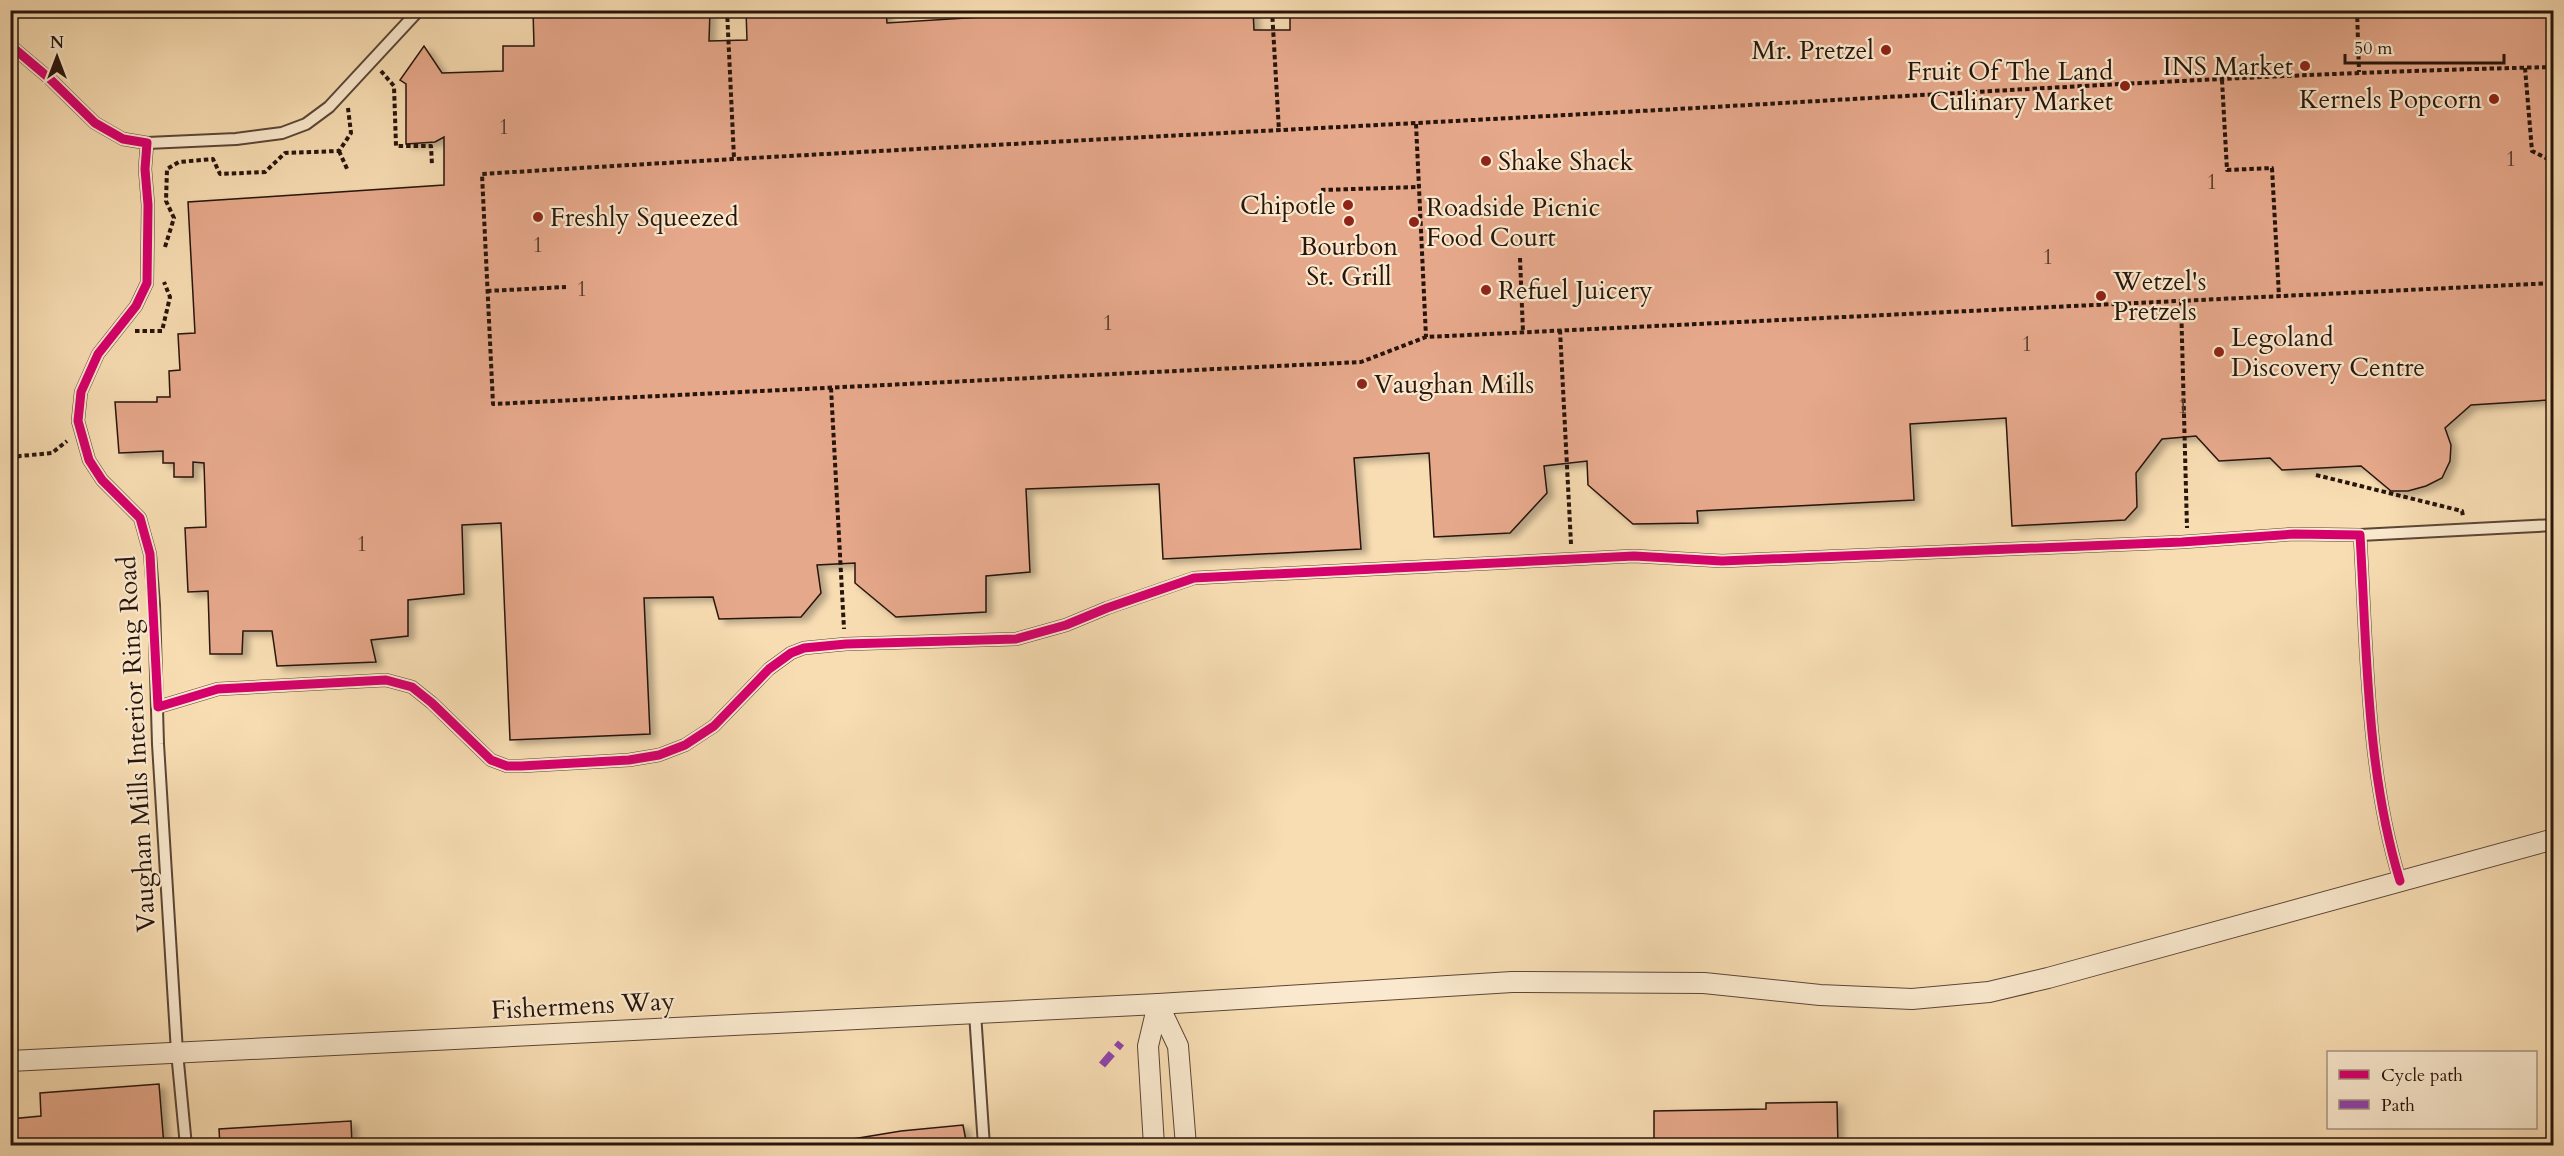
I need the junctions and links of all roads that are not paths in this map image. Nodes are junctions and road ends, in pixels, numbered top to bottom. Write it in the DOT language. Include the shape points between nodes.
graph roads {
  1 [pos="419,10"];
  2 [pos="10,45"];
  3 [pos="147,142"];
  4 [pos="2553,525"];
  5 [pos="2360,535"];
  6 [pos="158,707"];
  7 [pos="2553,839"];
  8 [pos="2400,881"];
  9 [pos="1158,1004"];
  10 [pos="975,1013"];
  11 [pos="177,1052"];
  12 [pos="10,1061"];
  13 [pos="186,1146"];
  14 [pos="984,1146"];
  15 [pos="1154,1146"];
  16 [pos="1186,1146"];
  1 -- 3 [label="lane" via="329,107 306,124 282,133 247,137"];
  2 -- 3 [label="lane" via="95,123 123,139"];
  3 -- 6 [label="lane, Vaughan Mills Interior Ring Road" via="147,283 136,306 98,354 81,392 78,421 89,460 102,480 140,518 150,554"];
  4 -- 5 [label="lane"];
  5 -- 6 [label="lane" via="2294,534 1722,561 1634,556 1194,578 1017,639 804,648 769,669 714,726 685,745 628,760 499,764 412,687 386,680 218,689"];
  5 -- 8 [label="lane" via="2374,752 2387,841"];
  6 -- 11 [label="lane, Vaughan Mills Interior Ring Road"];
  7 -- 8 [label="street, Fishermens Way"];
  8 -- 9 [label="street, Fishermens Way" via="2048,978 1989,992 1932,998 1820,995 1704,984 1512,982"];
  9 -- 10 [label="street, Fishermens Way"];
  9 -- 15 [label="street" via="1148,1046"];
  9 -- 16 [label="street" via="1178,1046"];
  10 -- 11 [label="street, Fishermens Way"];
  10 -- 14 [label="lane"];
  11 -- 12 [label="street, Fishermens Way"];
  11 -- 13 [label="lane, Vaughan Mills Interior Ring Road"];
}
